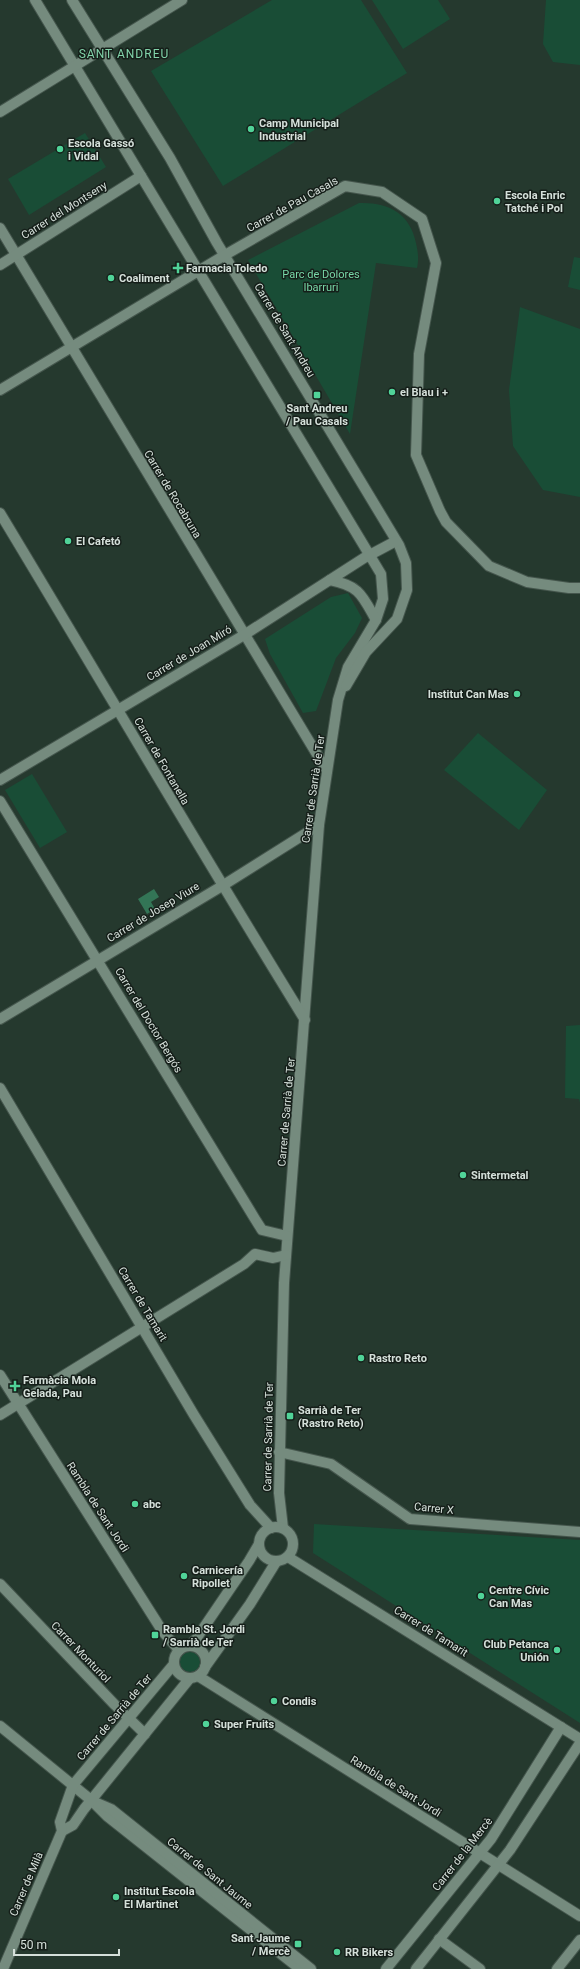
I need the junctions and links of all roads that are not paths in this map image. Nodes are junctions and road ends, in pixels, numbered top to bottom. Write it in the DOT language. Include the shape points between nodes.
graph roads {
  1 [pos="35,0"];
  2 [pos="72,0"];
  3 [pos="182,0"];
  4 [pos="103,49"];
  5 [pos="75,65"];
  6 [pos="0,112"];
  7 [pos="141,176"];
  8 [pos="0,228"];
  9 [pos="16,255"];
  10 [pos="225,255"];
  11 [pos="0,265"];
  12 [pos="199,272"];
  13 [pos="72,348"];
  14 [pos="0,390"];
  15 [pos="0,513"];
  16 [pos="393,543"];
  17 [pos="370,555"];
  18 [pos="330,580"];
  19 [pos="580,588"];
  20 [pos="376,620"];
  21 [pos="244,635"];
  22 [pos="338,700"];
  23 [pos="119,709"];
  24 [pos="327,771"];
  25 [pos="0,780"];
  26 [pos="0,801"];
  27 [pos="319,825"];
  28 [pos="222,886"];
  29 [pos="98,959"];
  30 [pos="0,1019"];
  31 [pos="305,1020"];
  32 [pos="0,1088"];
  33 [pos="288,1236"];
  34 [pos="286,1255"];
  35 [pos="142,1326"];
  36 [pos="0,1375"];
  37 [pos="18,1404"];
  38 [pos="0,1415"];
  39 [pos="279,1452"];
  40 [pos="271,1528"];
  41 [pos="282,1528"];
  42 [pos="580,1532"];
  43 [pos="259,1544"];
  44 [pos="288,1557"];
  45 [pos="276,1562"];
  46 [pos="0,1584"];
  47 [pos="184,1648"];
  48 [pos="174,1664"];
  49 [pos="205,1667"];
  50 [pos="194,1677"];
  51 [pos="128,1718"];
  52 [pos="0,1726"];
  53 [pos="561,1727"];
  54 [pos="145,1734"];
  55 [pos="580,1739"];
  56 [pos="580,1743"];
  57 [pos="73,1785"];
  58 [pos="91,1800"];
  59 [pos="62,1831"];
  60 [pos="480,1853"];
  61 [pos="497,1864"];
  62 [pos="580,1916"];
  63 [pos="439,1939"];
  64 [pos="580,1940"];
  65 [pos="3,1969"];
  66 [pos="300,1969"];
  67 [pos="311,1969"];
  68 [pos="386,1969"];
  69 [pos="416,1969"];
  70 [pos="480,1969"];
  71 [pos="558,1969"];
  1 -- 5 [label="street"];
  2 -- 4 [label="street, Carrer de Sant Andreu"];
  3 -- 4 [label="street"];
  4 -- 5 [label="street"];
  4 -- 10 [label="street, Carrer de Sant Andreu" via="170,158"];
  5 -- 6 [label="street"];
  5 -- 7 [label="street"];
  7 -- 9 [label="street, Carrer del Montseny"];
  7 -- 12 [label="street"];
  8 -- 9 [label="street, Carrer de Rocabruna"];
  9 -- 11 [label="street, Carrer del Montseny"];
  9 -- 13 [label="street, Carrer de Rocabruna"];
  10 -- 12 [label="street, Carrer de Pau Casals"];
  10 -- 16 [label="street, Carrer de Sant Andreu"];
  10 -- 19 [label="street, Carrer de Pau Casals" via="346,186 382,192 422,219 436,263 419,354 416,455 446,522 490,566 527,582"];
  12 -- 13 [label="street, Carrer de Pau Casals"];
  12 -- 17 [label="street"];
  13 -- 14 [label="street, Carrer de Pau Casals"];
  13 -- 21 [label="street, Carrer de Rocabruna"];
  15 -- 23 [label="street, Carrer de Fontanella"];
  16 -- 17 [label="street, Carrer de Joan Miró"];
  16 -- 22 [label="street, Carrer de Sarrià de Ter" via="406,563 407,590 397,619 366,652"];
  17 -- 18 [label="street, Carrer de Joan Miró"];
  17 -- 20 [label="street, Carrer de Sarrià de Ter" via="381,574 383,599"];
  18 -- 20 [label="street" via="344,583 361,594"];
  18 -- 21 [label="street, Carrer de Joan Miró"];
  20 -- 22 [label="street, Carrer de Sarrià de Ter" via="348,667"];
  21 -- 23 [label="street, Carrer de Joan Miró"];
  21 -- 24 [label="street, Carrer de Rocabruna"];
  22 -- 24 [label="street, Carrer de Sarrià de Ter"];
  23 -- 25 [label="street, Carrer de Joan Miró"];
  23 -- 28 [label="street, Carrer de Fontanella"];
  24 -- 27 [label="street, Carrer de Sarrià de Ter"];
  26 -- 29 [label="street, Carrer del Doctor Bergós"];
  27 -- 28 [label="street, Carrer de Josep Viure"];
  27 -- 31 [label="street, Carrer de Sarrià de Ter"];
  28 -- 29 [label="street, Carrer de Josep Viure"];
  28 -- 31 [label="street, Carrer de Fontanella"];
  29 -- 30 [label="street, Carrer de Josep Viure"];
  29 -- 33 [label="street, Carrer del Doctor Bergós" via="262,1230"];
  31 -- 33 [label="street, Carrer de Sarrià de Ter"];
  32 -- 35 [label="street, Carrer de Tamarit"];
  33 -- 34 [label="street, Carrer de Sarrià de Ter"];
  34 -- 35 [label="street" via="273,1258 255,1254 244,1264"];
  34 -- 39 [label="street, Carrer de Sarrià de Ter"];
  35 -- 37 [label="street"];
  35 -- 40 [label="street, Carrer de Tamarit" via="246,1498"];
  36 -- 37 [label="street, Rambla de Sant Jordi"];
  37 -- 38 [label="street"];
  37 -- 47 [label="street, Rambla de Sant Jordi" via="163,1632"];
  39 -- 41 [label="street, Carrer de Sarrià de Ter"];
  39 -- 42 [label="street, Carrer X" via="331,1464 410,1519"];
  40 -- 41 [label="street"];
  40 -- 43 [label="street" via="261,1536"];
  41 -- 44 [label="street" via="293,1541 292,1552"];
  43 -- 45 [label="street" via="263,1556"];
  43 -- 47 [label="street" via="201,1633"];
  44 -- 45 [label="street"];
  44 -- 53 [label="street, Carrer de Tamarit"];
  45 -- 49 [label="street"];
  46 -- 51 [label="street, Carrer Monturiol"];
  47 -- 48 [label="street" via="176,1654"];
  47 -- 49 [label="street" via="198,1649 202,1652"];
  48 -- 50 [label="street" via="181,1676"];
  48 -- 51 [label="street, Carrer de Sarrià de Ter"];
  49 -- 50 [label="street"];
  50 -- 54 [label="street"];
  50 -- 60 [label="street, Rambla de Sant Jordi"];
  51 -- 54 [label="street, Carrer Monturiol"];
  51 -- 57 [label="street, Carrer de Sarrià de Ter"];
  52 -- 57 [label="street, Carrer de Sant Jaume"];
  53 -- 55 [label="street, Carrer de Tamarit"];
  53 -- 60 [label="street, Carrer de la Mercè"];
  54 -- 58 [label="street"];
  56 -- 61 [label="street" via="510,1850"];
  57 -- 58 [label="street, Carrer de Sant Jaume"];
  57 -- 59 [label="street, Carrer de Milà" via="60,1822"];
  58 -- 59 [label="street" via="73,1826"];
  58 -- 66 [label="street, Carrer de Sant Jaume" via="107,1816"];
  58 -- 67 [label="street, Carrer de Sant Jaume" via="111,1809"];
  59 -- 65 [label="street, Carrer de Milà"];
  60 -- 61 [label="street, Rambla de Sant Jordi"];
  60 -- 68 [label="street, Carrer de la Mercè"];
  61 -- 62 [label="street, Rambla de Sant Jordi"];
  61 -- 63 [label="street"];
  63 -- 69 [label="street"];
  63 -- 70 [label="street"];
  64 -- 71 [label="street"];
}
